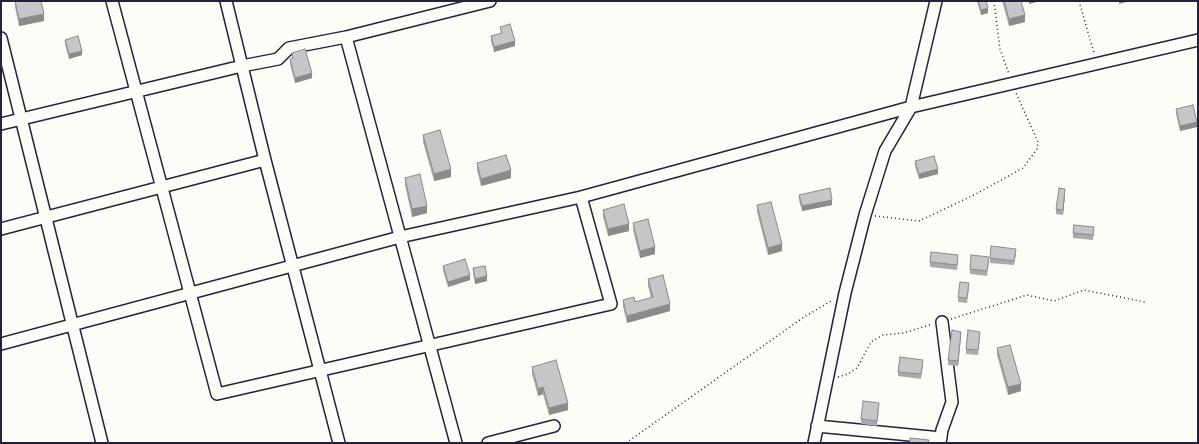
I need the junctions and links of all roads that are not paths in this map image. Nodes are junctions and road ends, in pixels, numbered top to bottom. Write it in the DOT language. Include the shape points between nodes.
graph roads {
  1 [pos="112,1"];
  2 [pos="226,1"];
  3 [pos="490,1"];
  4 [pos="936,1"];
  5 [pos="346,36"];
  6 [pos="1,38"];
  7 [pos="1198,40"];
  8 [pos="242,66"];
  9 [pos="137,93"];
  10 [pos="911,107"];
  11 [pos="21,120"];
  12 [pos="1,124"];
  13 [pos="265,160"];
  14 [pos="162,188"];
  15 [pos="580,198"];
  16 [pos="45,218"];
  17 [pos="1,229"];
  18 [pos="400,237"];
  19 [pos="292,265"];
  20 [pos="190,292"];
  21 [pos="942,322"];
  22 [pos="72,326"];
  23 [pos="1,344"];
  24 [pos="430,346"];
  25 [pos="320,372"];
  26 [pos="554,426"];
  27 [pos="818,426"];
  28 [pos="941,440"];
  29 [pos="102,443"];
  30 [pos="339,443"];
  31 [pos="456,443"];
  32 [pos="488,443"];
  33 [pos="814,443"];
  1 -- 9 [label="street"];
  2 -- 8 [label="street"];
  3 -- 5 [label="street"];
  4 -- 10 [label="street"];
  5 -- 8 [label="street" via="289,48 278,59"];
  5 -- 18 [label="street"];
  6 -- 11 [label="street"];
  7 -- 10 [label="street"];
  8 -- 9 [label="street"];
  8 -- 13 [label="street"];
  9 -- 11 [label="street"];
  9 -- 14 [label="street"];
  10 -- 15 [label="street"];
  10 -- 27 [label="street" via="885,151 865,215 845,293"];
  11 -- 12 [label="street"];
  11 -- 16 [label="street"];
  13 -- 14 [label="street"];
  13 -- 19 [label="street"];
  14 -- 16 [label="street"];
  14 -- 20 [label="street"];
  15 -- 18 [label="street"];
  15 -- 24 [label="street" via="611,304"];
  16 -- 17 [label="street"];
  16 -- 22 [label="street"];
  18 -- 19 [label="street"];
  18 -- 24 [label="street"];
  19 -- 20 [label="street"];
  19 -- 25 [label="street"];
  20 -- 22 [label="street"];
  20 -- 25 [label="street" via="216,394"];
  21 -- 28 [label="street" via="952,402"];
  22 -- 23 [label="street"];
  22 -- 29 [label="street"];
  24 -- 25 [label="street"];
  24 -- 31 [label="street"];
  25 -- 30 [label="street"];
  26 -- 32 [label="street"];
  27 -- 28 [label="street"];
  27 -- 33 [label="street"];
}
